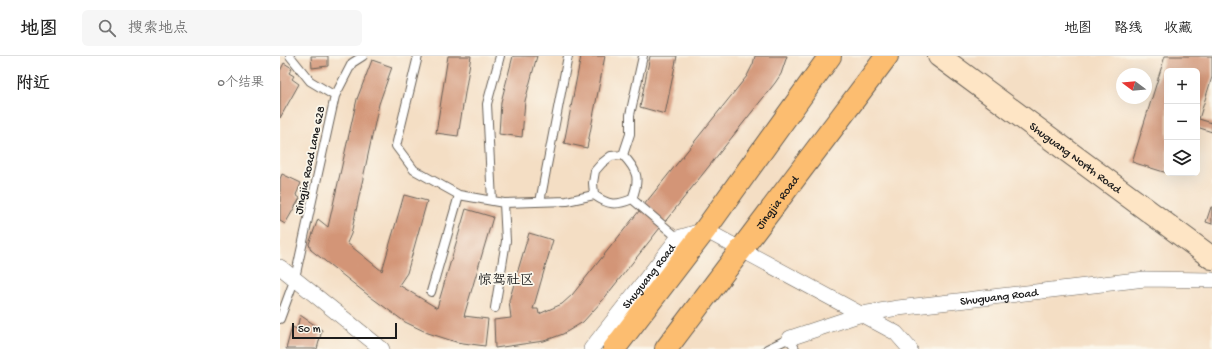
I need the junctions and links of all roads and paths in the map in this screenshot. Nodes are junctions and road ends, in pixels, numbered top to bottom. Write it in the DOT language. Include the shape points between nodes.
graph roads {
  1 [pos="290,56"];
  2 [pos="364,56"];
  3 [pos="418,56"];
  4 [pos="500,56"];
  5 [pos="568,56"];
  6 [pos="643,56"];
  7 [pos="830,56"];
  8 [pos="887,56"];
  9 [pos="939,56"];
  10 [pos="335,96"];
  11 [pos="623,156"];
  12 [pos="459,195"];
  13 [pos="594,195"];
  14 [pos="632,199"];
  15 [pos="492,201"];
  16 [pos="540,202"];
  17 [pos="504,203"];
  18 [pos="705,230"];
  19 [pos="678,238"];
  20 [pos="741,250"];
  21 [pos="1212,258"];
  22 [pos="280,267"];
  23 [pos="295,278"];
  24 [pos="1212,280"];
  25 [pos="431,292"];
  26 [pos="495,308"];
  27 [pos="862,314"];
  28 [pos="280,319"];
  29 [pos="793,343"];
  30 [pos="382,349"];
  31 [pos="591,349"];
  32 [pos="614,349"];
  33 [pos="666,349"];
  34 [pos="767,349"];
  35 [pos="910,349"];
  1 -- 10 [label="lane" via="310,81"];
  2 -- 10 [label="lane, Jingjia Road Lane 628" via="352,62"];
  3 -- 12 [label="lane" via="396,146 414,170"];
  4 -- 15 [label="lane" via="487,104"];
  5 -- 16 [label="lane"];
  6 -- 11 [label="lane" via="630,115 630,134"];
  7 -- 18 [label="main road"];
  8 -- 20 [label="main road, Jingjia Road"];
  9 -- 21 [label="main road, Shuguang North Road"];
  10 -- 23 [label="lane, Jingjia Road Lane 628"];
  11 -- 13 [label="lane" via="611,156 594,171"];
  11 -- 14 [label="lane" via="636,170 637,182"];
  12 -- 15 [label="lane"];
  12 -- 25 [label="lane"];
  13 -- 14 [label="lane" via="604,202 615,204"];
  13 -- 16 [label="lane" via="568,202"];
  14 -- 19 [label="lane"];
  15 -- 17 [label="lane"];
  16 -- 17 [label="lane"];
  17 -- 26 [label="lane" via="506,241"];
  18 -- 19 [label="street, Shuguang Road"];
  18 -- 20 [label="street"];
  18 -- 32 [label="main road"];
  19 -- 31 [label="street, Shuguang Road"];
  20 -- 27 [label="street"];
  20 -- 33 [label="main road, Jingjia Road"];
  22 -- 23 [label="street"];
  23 -- 28 [label="lane, Jingjia Road Lane 628"];
  23 -- 30 [label="street"];
  24 -- 27 [label="street, Shuguang Road" via="1145,278"];
  27 -- 29 [label="street, Shuguang Road"];
  27 -- 35 [label="street" via="896,332"];
  29 -- 34 [label="lane"];
}
